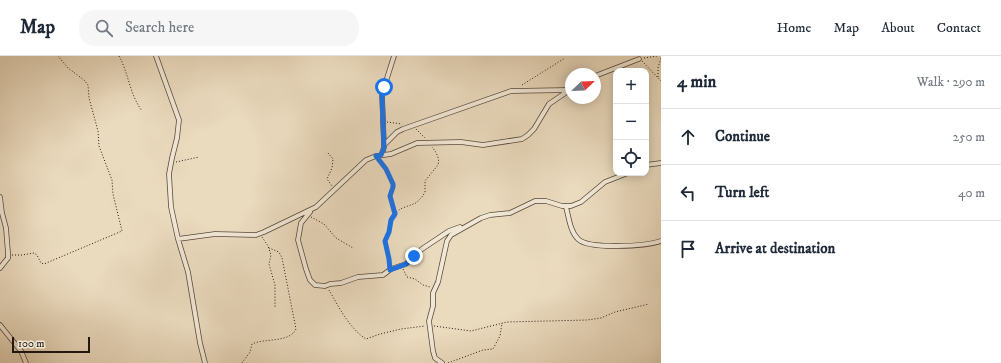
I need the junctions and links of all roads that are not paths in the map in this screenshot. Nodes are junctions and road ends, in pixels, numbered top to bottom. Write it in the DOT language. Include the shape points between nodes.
graph roads {
  1 [pos="156,56"];
  2 [pos="394,56"];
  3 [pos="639,59"];
  4 [pos="601,74"];
  5 [pos="565,89"];
  6 [pos="565,92"];
  7 [pos="384,144"];
  8 [pos="381,155"];
  9 [pos="661,163"];
  10 [pos="649,165"];
  11 [pos="619,176"];
  12 [pos="0,197"];
  13 [pos="566,207"];
  14 [pos="312,210"];
  15 [pos="463,228"];
  16 [pos="178,239"];
  17 [pos="661,241"];
  18 [pos="0,268"];
  19 [pos="0,325"];
  20 [pos="26,363"];
  21 [pos="205,363"];
  22 [pos="442,363"];
  1 -- 16 [label="street" via="179,120 178,138 169,174"];
  2 -- 7 [label="street" via="383,90"];
  3 -- 4 [label="street"];
  5 -- 7 [label="street" via="516,90 411,126 397,132"];
  6 -- 8 [label="street" via="549,104 534,129 522,139 483,145 428,142"];
  7 -- 8 [label="street"];
  8 -- 14 [label="street" via="370,157 362,163"];
  9 -- 10 [label="street"];
  11 -- 13 [label="street" via="608,180 581,202"];
  12 -- 18 [label="street" via="8,253 8,258"];
  13 -- 15 [label="street" via="546,201 535,201 510,213 481,218"];
  13 -- 17 [label="street" via="572,228 584,243 599,246"];
  14 -- 15 [label="street" via="300,226 298,240 302,258 313,284 326,286 358,277 382,276 406,264 422,249 449,231"];
  14 -- 16 [label="street" via="259,234 215,234"];
  15 -- 22 [label="street" via="448,238 433,293 429,326 433,353"];
  16 -- 21 [label="street" via="188,272"];
  19 -- 20 [label="street" via="21,351"];
}
